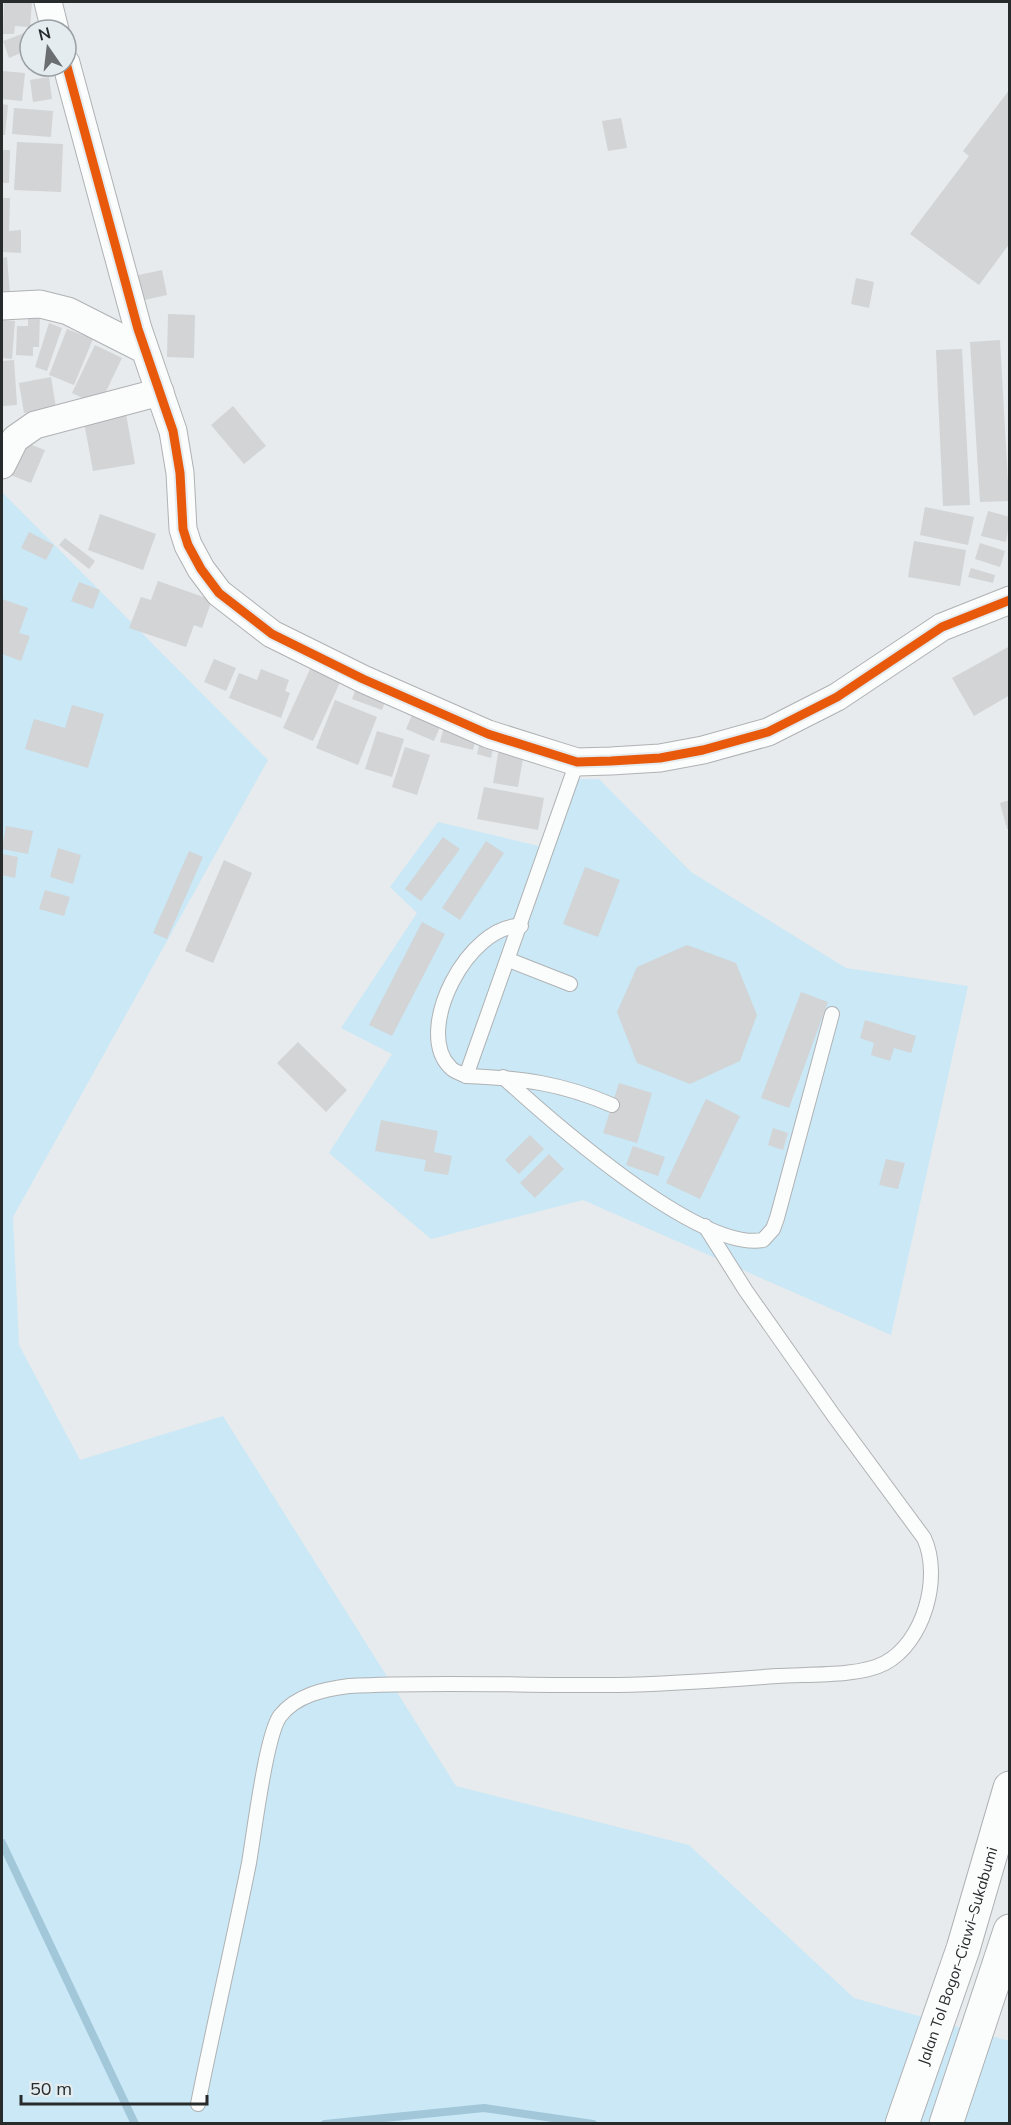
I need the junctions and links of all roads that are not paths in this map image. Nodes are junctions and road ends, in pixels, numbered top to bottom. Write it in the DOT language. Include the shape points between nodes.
graph roads {
  1 [pos="48,2"];
  2 [pos="52,18"];
  3 [pos="70,78"];
  4 [pos="2,306"];
  5 [pos="143,349"];
  6 [pos="160,393"];
  7 [pos="2,465"];
  8 [pos="1010,600"];
  9 [pos="577,762"];
  10 [pos="521,926"];
  11 [pos="509,960"];
  12 [pos="570,984"];
  13 [pos="832,1014"];
  14 [pos="466,1076"];
  15 [pos="503,1077"];
  16 [pos="612,1105"];
  17 [pos="705,1226"];
  18 [pos="1010,1788"];
  19 [pos="1010,1931"];
  20 [pos="198,2104"];
  21 [pos="902,2124"];
  22 [pos="946,2124"];
  1 -- 2 [label="street"];
  3 -- 5 [label="street"];
  4 -- 5 [label="street" via="40,303 68,310"];
  5 -- 6 [label="street"];
  6 -- 7 [label="street" via="35,424 15,439"];
  6 -- 9 [label="street" via="177,452 183,529 194,557 219,593 272,634 363,679 488,734"];
  8 -- 9 [label="street" via="942,627 837,697 760,735 660,758"];
  9 -- 10 [label="lane"];
  10 -- 11 [label="lane"];
  10 -- 14 [label="lane" via="494,932 478,945 458,974 439,1015 442,1056 452,1069"];
  11 -- 12 [label="lane"];
  11 -- 14 [label="lane"];
  13 -- 17 [label="lane" via="773,1229 768,1237 756,1241"];
  14 -- 15 [label="lane"];
  15 -- 16 [label="lane" via="575,1089"];
  15 -- 17 [label="lane" via="606,1165 658,1201"];
  17 -- 20 [label="lane" via="746,1291 924,1538 932,1562 932,1587 912,1635 885,1663 853,1671 682,1683 371,1685 326,1689 297,1702 280,1716 271,1739"];
  18 -- 21 [label="highway, Jalan Tol Bogor–Ciawi–Sukabumi" via="963,1949"];
  19 -- 22 [label="highway"];
}
